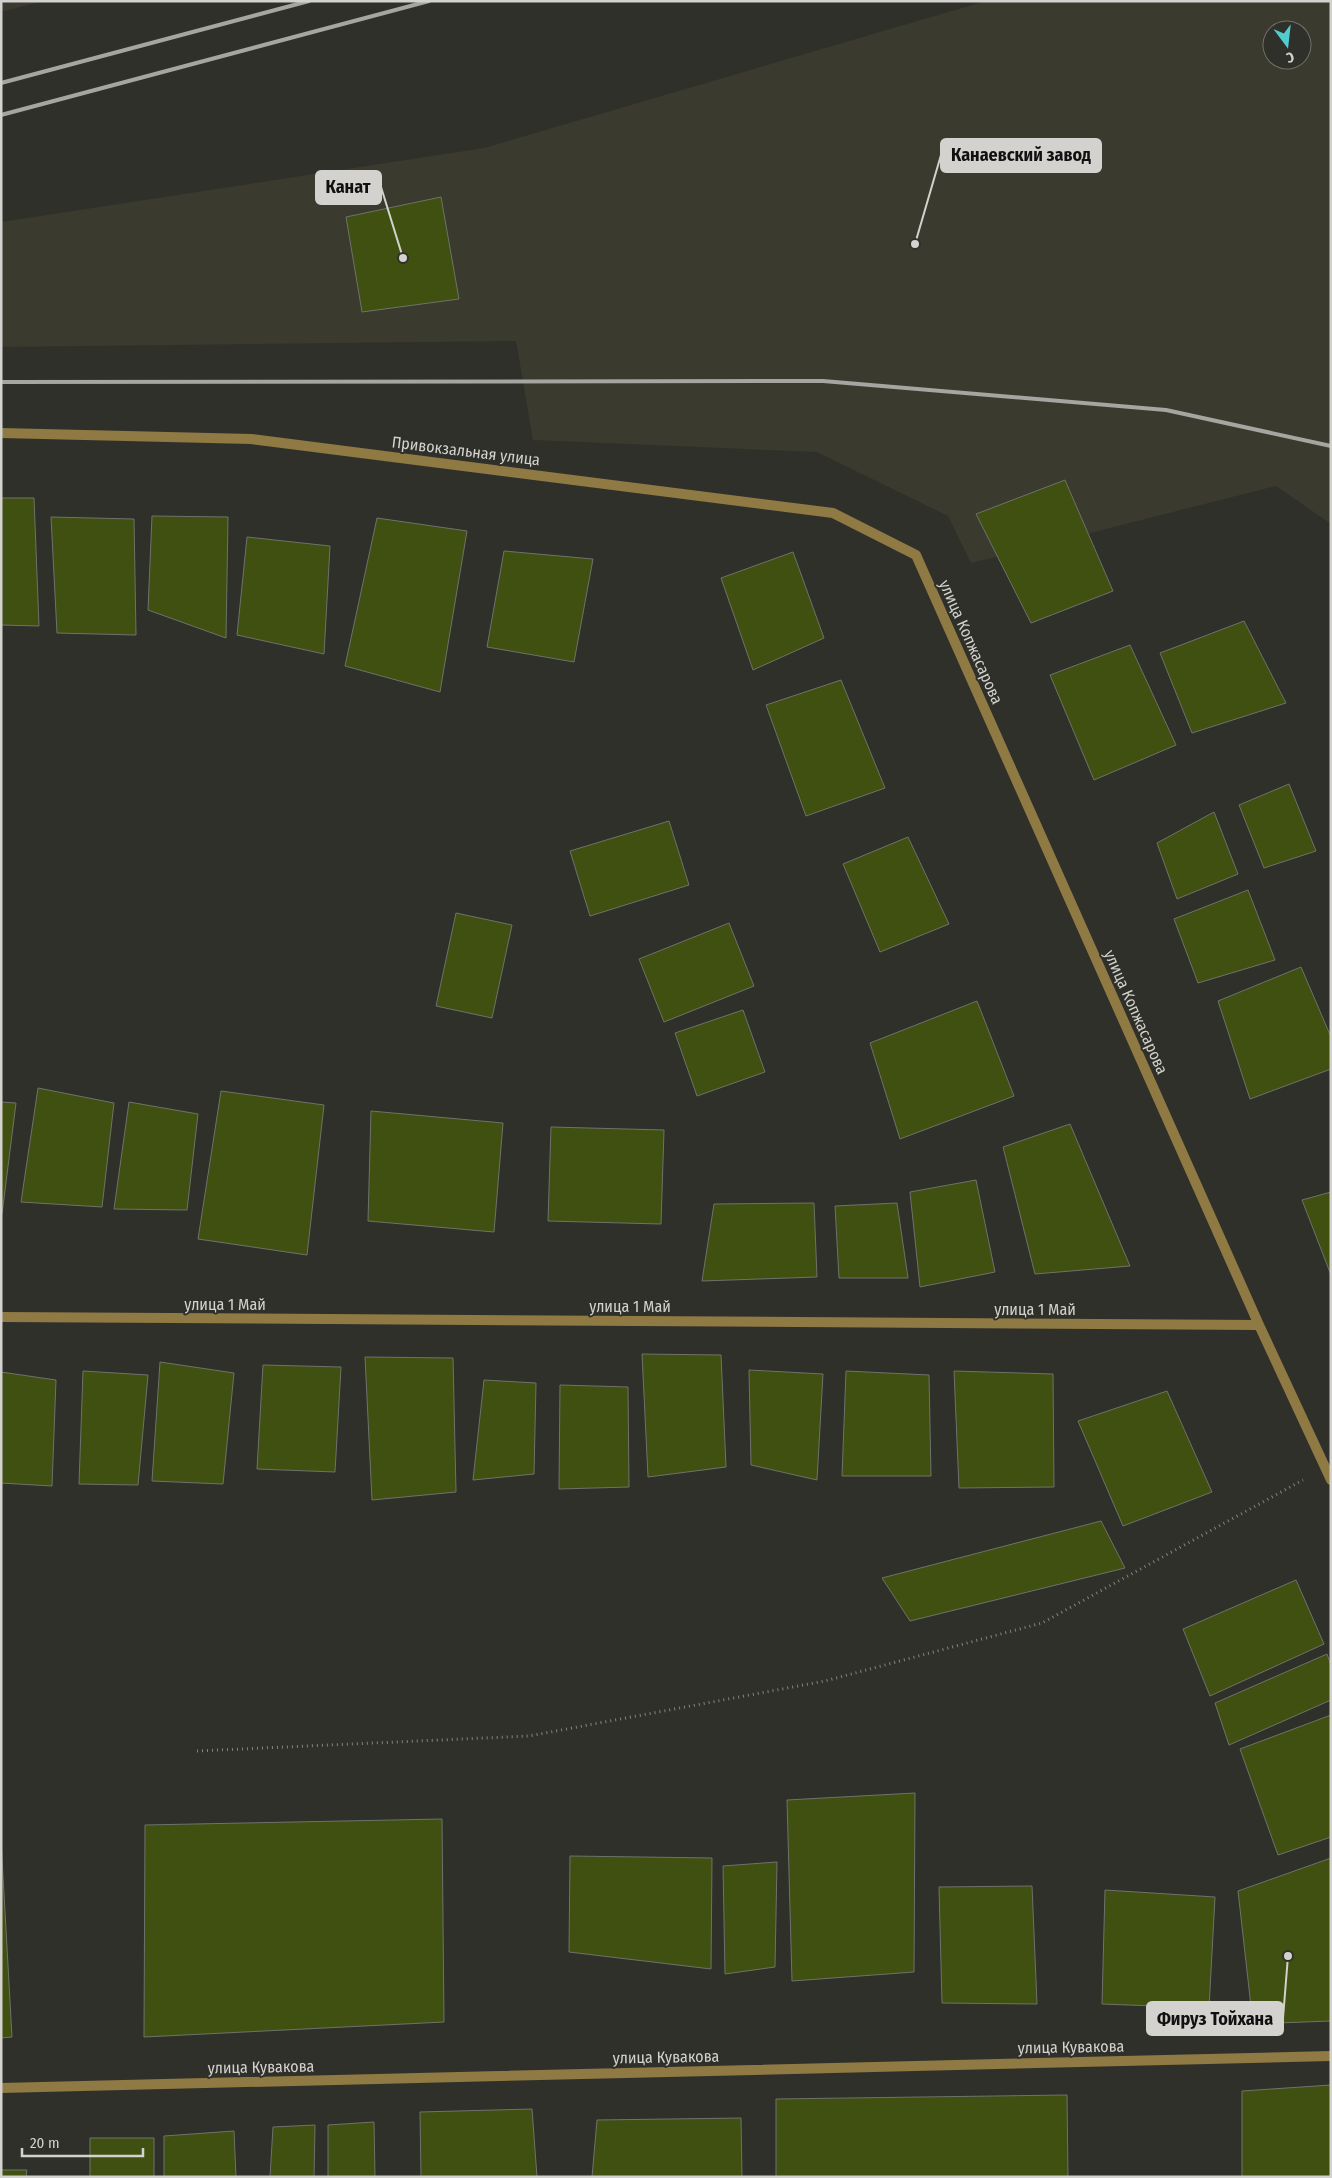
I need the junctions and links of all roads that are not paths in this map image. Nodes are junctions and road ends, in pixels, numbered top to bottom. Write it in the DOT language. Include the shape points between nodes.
graph roads {
  1 [pos="1,434"];
  2 [pos="916,554"];
  3 [pos="1,1317"];
  4 [pos="1259,1325"];
  5 [pos="1331,1480"];
  6 [pos="1331,2056"];
  7 [pos="1,2088"];
  1 -- 2 [label="street, Привокзальная улица" via="252,439 833,513"];
  2 -- 4 [label="street, улица Копжасарова"];
  3 -- 4 [label="street, улица 1 Май"];
  4 -- 5 [label="street, улица Копжасарова"];
  6 -- 7 [label="street, улица Кувакова"];
}
